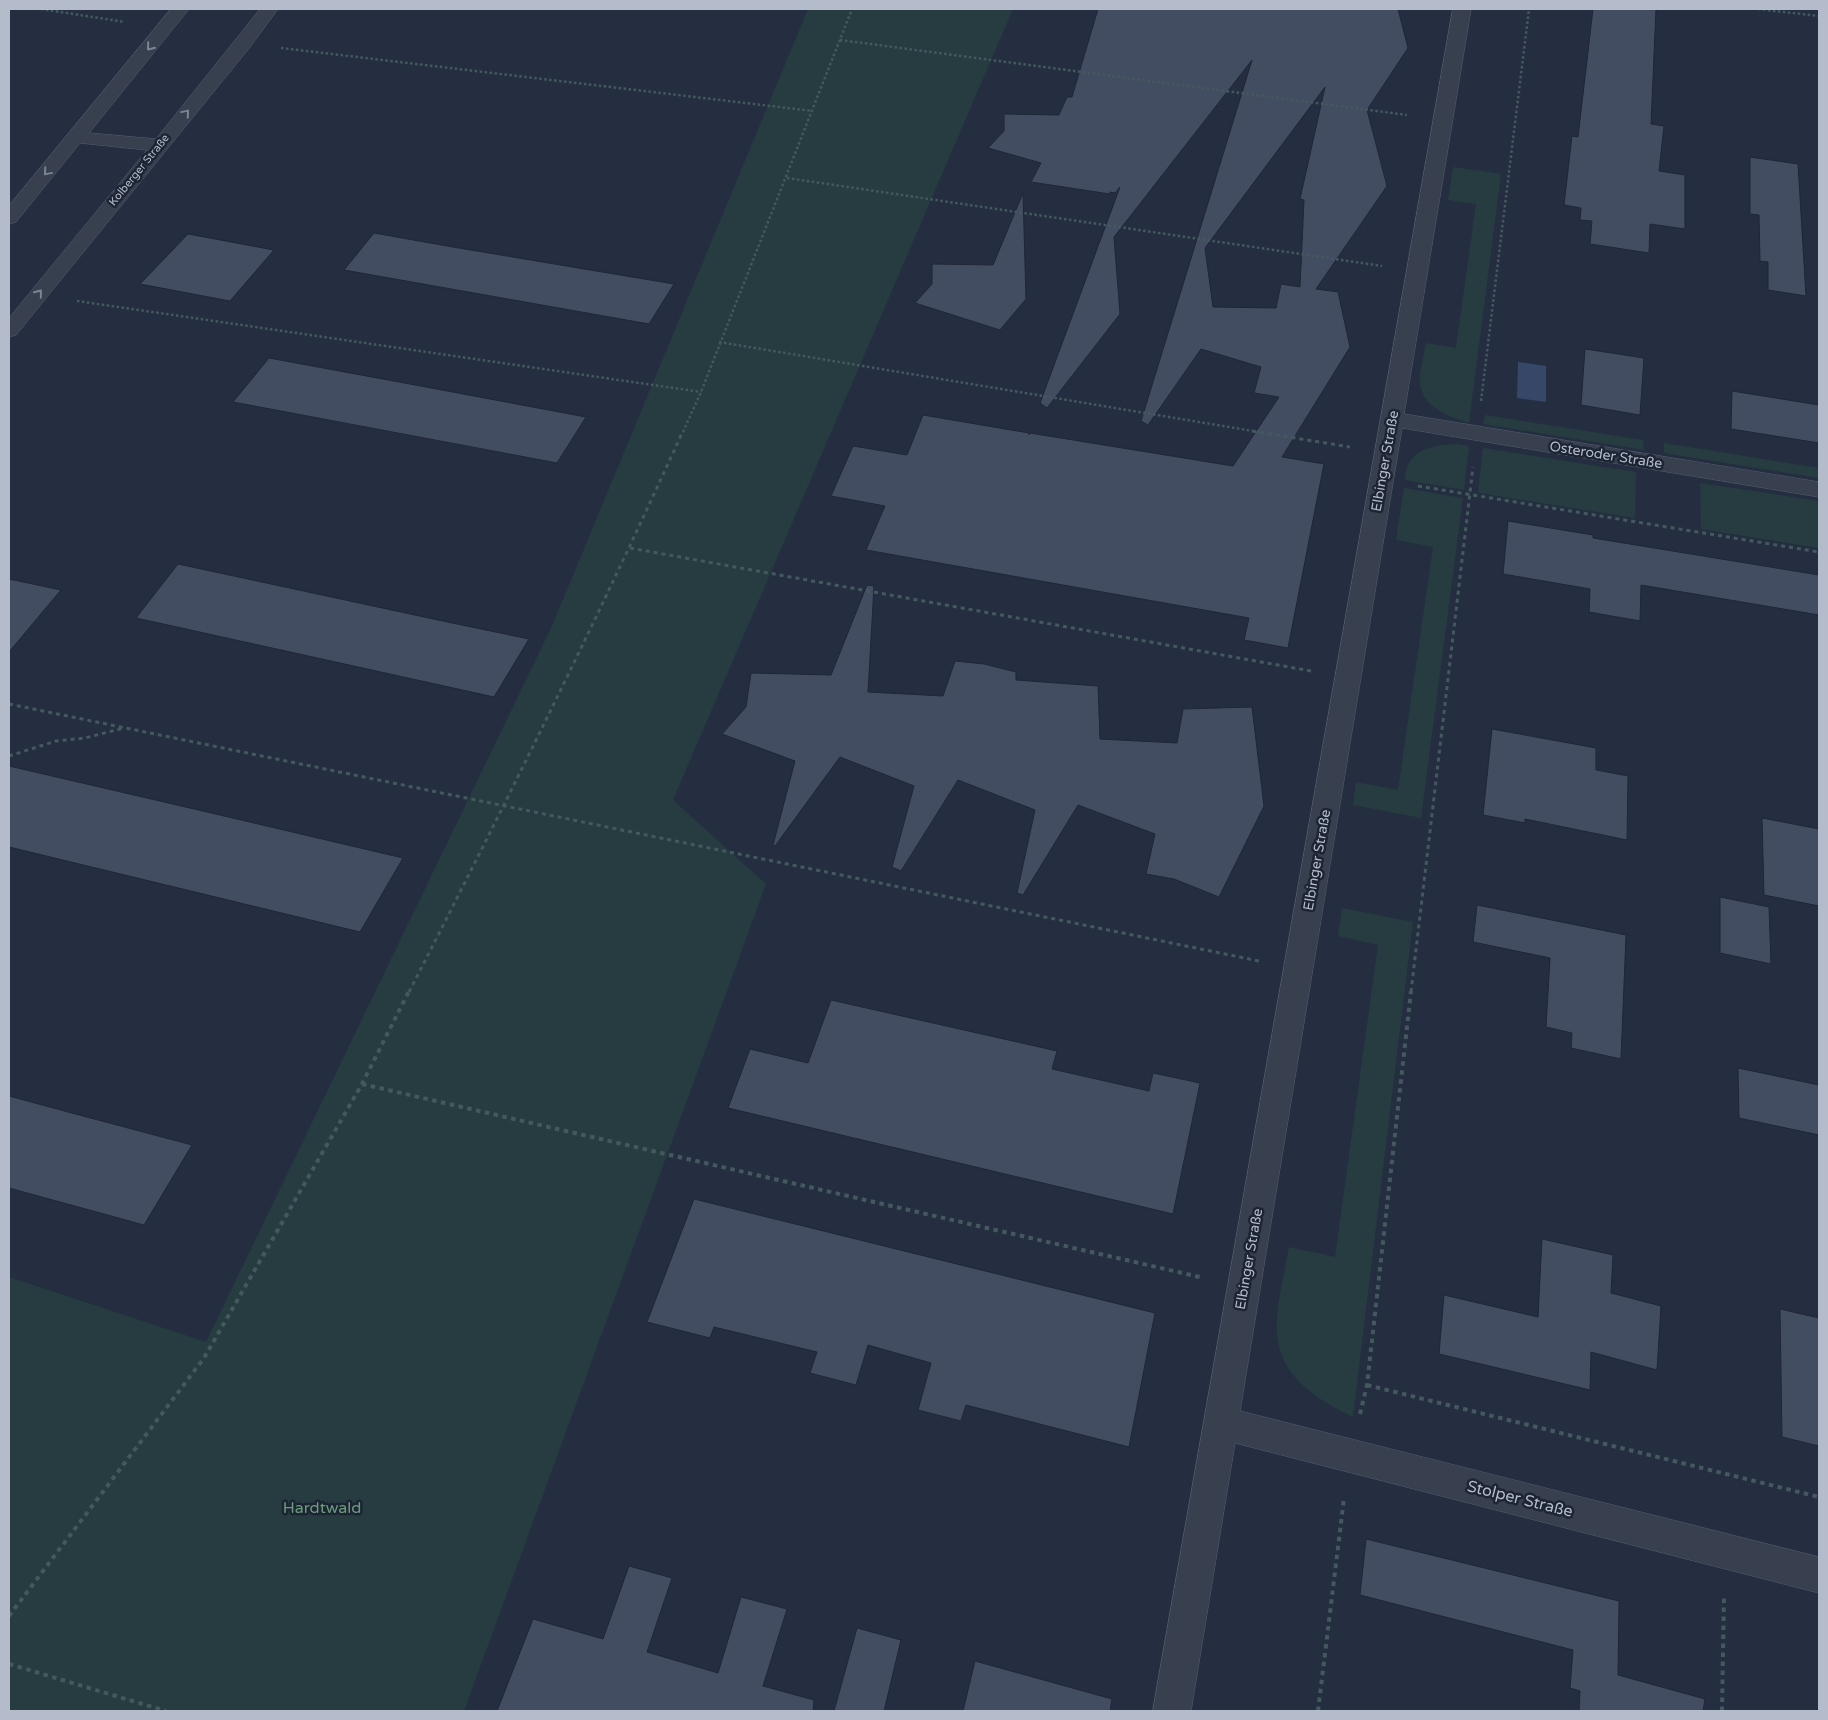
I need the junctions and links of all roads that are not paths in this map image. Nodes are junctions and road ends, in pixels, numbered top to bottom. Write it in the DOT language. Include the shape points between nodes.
graph roads {
  1 [pos="180,9"];
  2 [pos="269,9"];
  3 [pos="1462,9"];
  4 [pos="76,137"];
  5 [pos="159,145"];
  6 [pos="9,218"];
  7 [pos="9,332"];
  8 [pos="1392,419"];
  9 [pos="1819,490"];
  10 [pos="1221,1423"];
  11 [pos="1819,1575"];
  12 [pos="1172,1711"];
  1 -- 4 [label="street, one-way"];
  5 -- 2 [label="street, Kolberger Straße, one-way"];
  3 -- 8 [label="street, Elbinger Straße"];
  4 -- 5 [label="street"];
  4 -- 6 [label="street, one-way"];
  7 -- 5 [label="street, Kolberger Straße, one-way"];
  8 -- 9 [label="street, Osteroder Straße"];
  8 -- 10 [label="street, Elbinger Straße"];
  10 -- 11 [label="street, Stolper Straße"];
  10 -- 12 [label="street, Elbinger Straße"];
}
